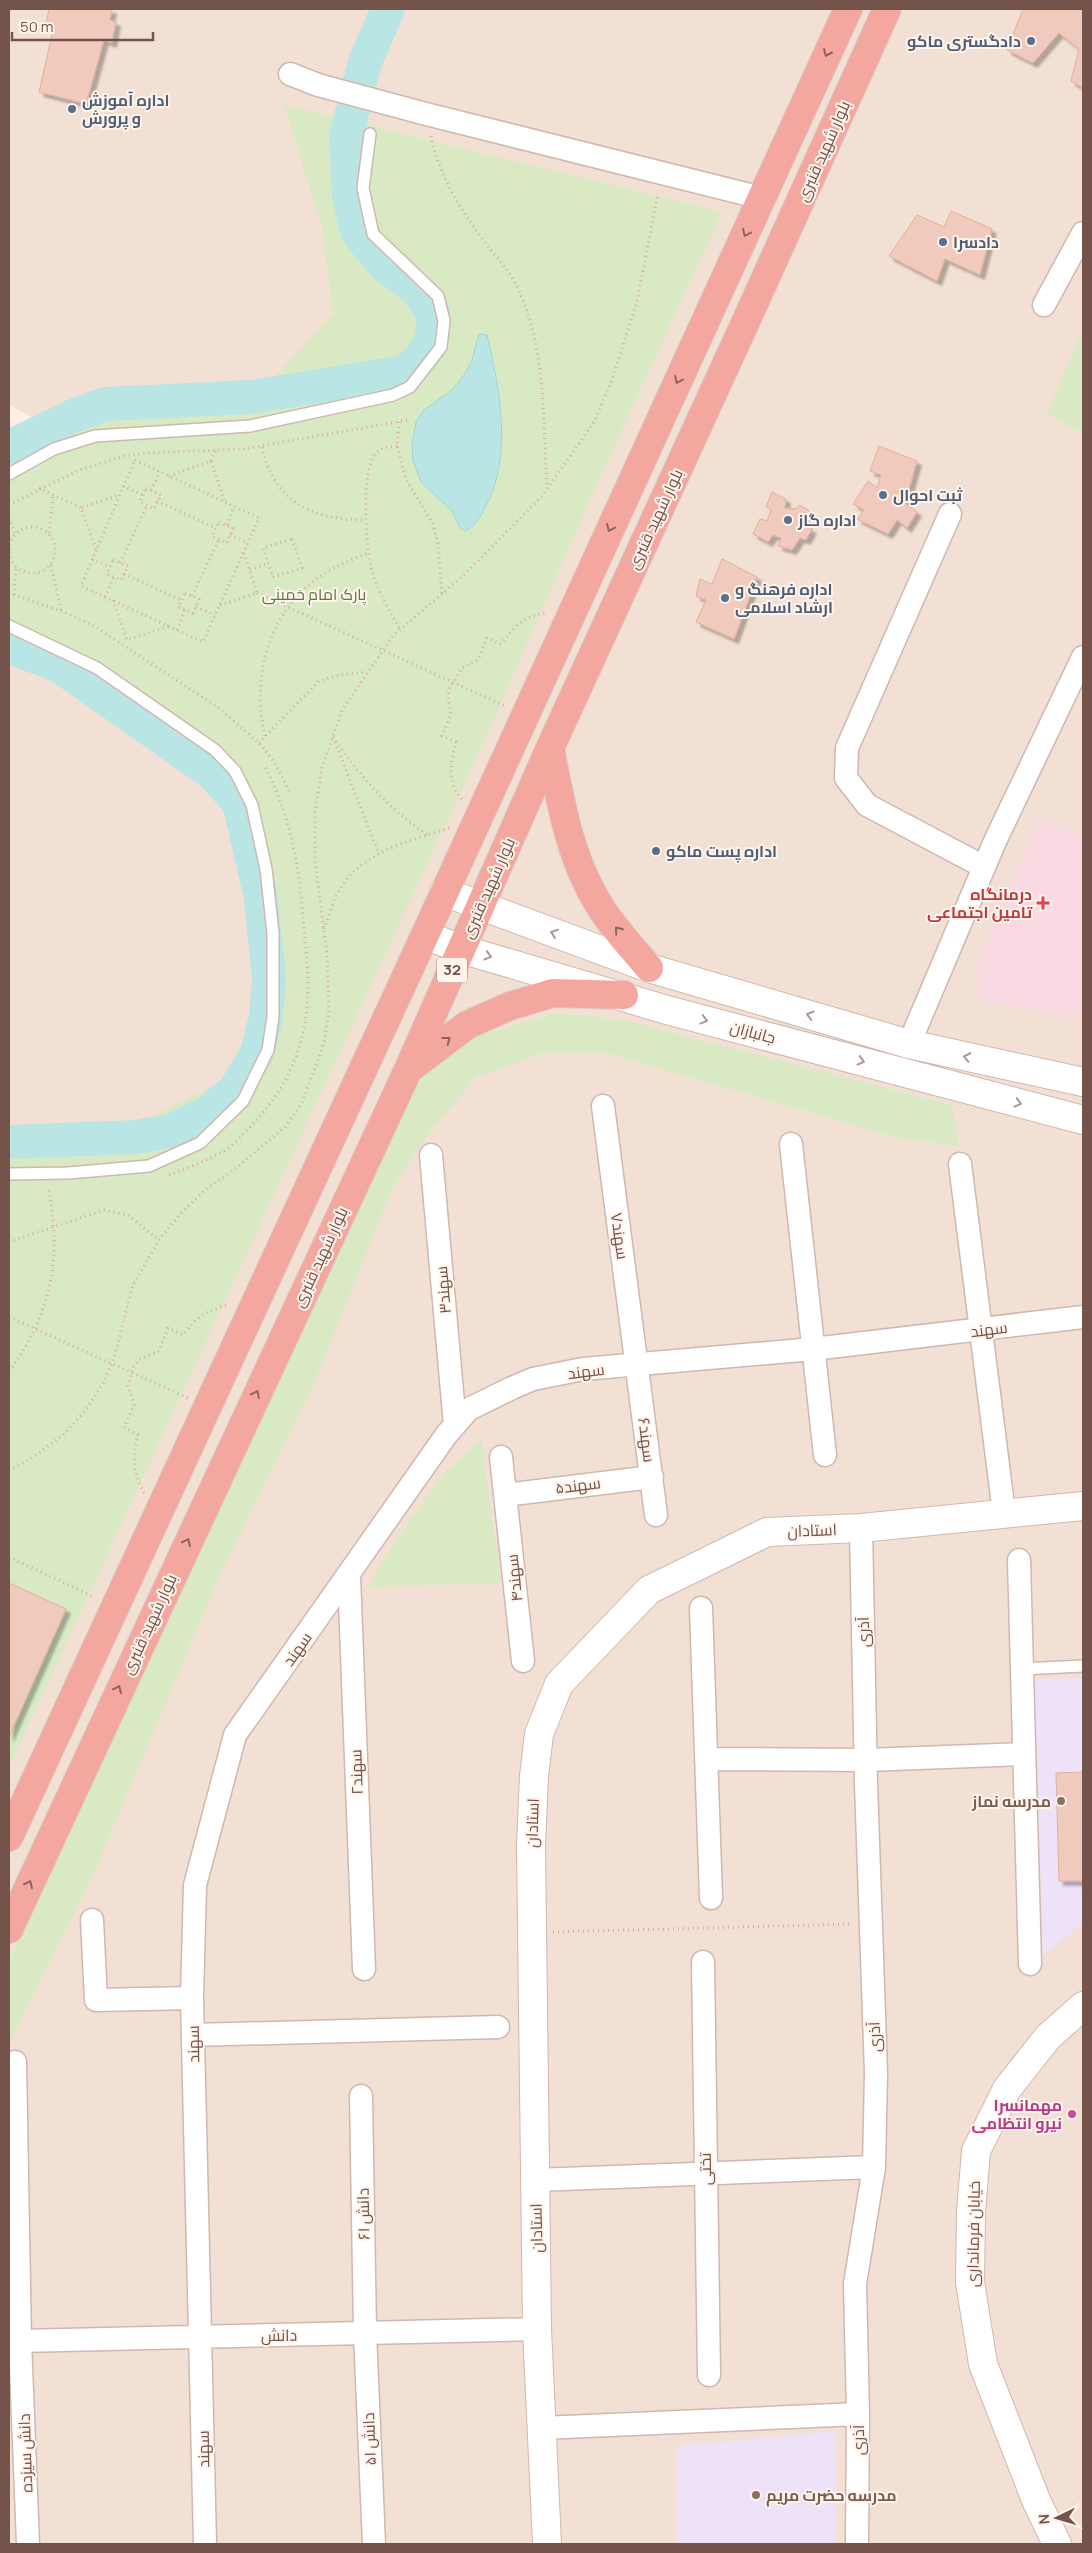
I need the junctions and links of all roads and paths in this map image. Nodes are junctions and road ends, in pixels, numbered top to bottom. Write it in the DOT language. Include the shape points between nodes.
graph roads {
  1 [pos="848,9"];
  2 [pos="887,9"];
  3 [pos="290,74"];
  4 [pos="421,112"];
  5 [pos="370,134"];
  6 [pos="662,173"];
  7 [pos="762,198"];
  8 [pos="1083,233"];
  9 [pos="1044,305"];
  10 [pos="408,420"];
  11 [pos="399,422"];
  12 [pos="397,446"];
  13 [pos="262,447"];
  14 [pos="216,450"];
  15 [pos="134,455"];
  16 [pos="135,460"];
  17 [pos="211,460"];
  18 [pos="160,472"];
  19 [pos="9,474"];
  20 [pos="169,476"];
  21 [pos="123,486"];
  22 [pos="39,488"];
  23 [pos="547,488"];
  24 [pos="151,490"];
  25 [pos="120,494"];
  26 [pos="53,495"];
  27 [pos="143,495"];
  28 [pos="158,501"];
  29 [pos="225,502"];
  30 [pos="9,505"];
  31 [pos="147,505"];
  32 [pos="234,506"];
  33 [pos="81,508"];
  34 [pos="950,514"];
  35 [pos="9,518"];
  36 [pos="365,520"];
  37 [pos="227,525"];
  38 [pos="216,528"];
  39 [pos="49,534"];
  40 [pos="15,535"];
  41 [pos="230,535"];
  42 [pos="219,539"];
  43 [pos="248,543"];
  44 [pos="96,549"];
  45 [pos="244,552"];
  46 [pos="368,553"];
  47 [pos="92,559"];
  48 [pos="120,563"];
  49 [pos="268,564"];
  50 [pos="50,565"];
  51 [pos="16,567"];
  52 [pos="110,567"];
  53 [pos="250,570"];
  54 [pos="124,574"];
  55 [pos="114,577"];
  56 [pos="9,593"];
  57 [pos="257,593"];
  58 [pos="14,594"];
  59 [pos="442,594"];
  60 [pos="192,596"];
  61 [pos="105,597"];
  62 [pos="113,600"];
  63 [pos="181,600"];
  64 [pos="219,606"];
  65 [pos="196,607"];
  66 [pos="288,607"];
  67 [pos="185,610"];
  68 [pos="62,611"];
  69 [pos="549,612"];
  70 [pos="215,615"];
  71 [pos="9,626"];
  72 [pos="169,626"];
  73 [pos="177,630"];
  74 [pos="400,630"];
  75 [pos="127,640"];
  76 [pos="125,646"];
  77 [pos="384,650"];
  78 [pos="1083,657"];
  79 [pos="367,672"];
  80 [pos="452,682"];
  81 [pos="508,707"];
  82 [pos="266,736"];
  83 [pos="333,736"];
  84 [pos="259,743"];
  85 [pos="550,748"];
  86 [pos="264,765"];
  87 [pos="290,795"];
  88 [pos="464,801"];
  89 [pos="452,827"];
  90 [pos="428,835"];
  91 [pos="379,854"];
  92 [pos="984,867"];
  93 [pos="444,892"];
  94 [pos="480,906"];
  95 [pos="324,932"];
  96 [pos="425,935"];
  97 [pos="461,949"];
  98 [pos="649,968"];
  99 [pos="681,978"];
  100 [pos="624,995"];
  101 [pos="667,1010"];
  102 [pos="909,1044"];
  103 [pos="408,1070"];
  104 [pos="1083,1082"];
  105 [pos="603,1106"];
  106 [pos="1083,1120"];
  107 [pos="791,1144"];
  108 [pos="431,1155"];
  109 [pos="960,1164"];
  110 [pos="9,1174"];
  111 [pos="160,1177"];
  112 [pos="41,1184"];
  113 [pos="49,1184"];
  114 [pos="58,1184"];
  115 [pos="52,1226"];
  116 [pos="159,1240"];
  117 [pos="9,1242"];
  118 [pos="232,1305"];
  119 [pos="9,1317"];
  120 [pos="1083,1317"];
  121 [pos="982,1330"];
  122 [pos="813,1349"];
  123 [pos="112,1363"];
  124 [pos="638,1365"];
  125 [pos="9,1371"];
  126 [pos="132,1372"];
  127 [pos="190,1398"];
  128 [pos="455,1425"];
  129 [pos="825,1455"];
  130 [pos="501,1457"];
  131 [pos="9,1470"];
  132 [pos="652,1477"];
  133 [pos="505,1495"];
  134 [pos="145,1496"];
  135 [pos="1083,1506"];
  136 [pos="1004,1513"];
  137 [pos="656,1515"];
  138 [pos="862,1528"];
  139 [pos="9,1557"];
  140 [pos="1019,1560"];
  141 [pos="349,1575"];
  142 [pos="114,1606"];
  143 [pos="701,1608"];
  144 [pos="523,1662"];
  145 [pos="1083,1666"];
  146 [pos="1021,1669"];
  147 [pos="71,1701"];
  148 [pos="105,1717"];
  149 [pos="1023,1754"];
  150 [pos="707,1759"];
  151 [pos="866,1760"];
  152 [pos="9,1837"];
  153 [pos="711,1898"];
  154 [pos="92,1920"];
  155 [pos="870,1924"];
  156 [pos="9,1929"];
  157 [pos="531,1932"];
  158 [pos="703,1962"];
  159 [pos="1030,1964"];
  160 [pos="364,1969"];
  161 [pos="192,1998"];
  162 [pos="1083,2006"];
  163 [pos="498,2028"];
  164 [pos="193,2035"];
  165 [pos="14,2062"];
  166 [pos="361,2096"];
  167 [pos="874,2167"];
  168 [pos="704,2173"];
  169 [pos="536,2180"];
  170 [pos="538,2329"];
  171 [pos="365,2333"];
  172 [pos="201,2337"];
  173 [pos="20,2341"];
  174 [pos="708,2375"];
  175 [pos="858,2414"];
  176 [pos="542,2428"];
  177 [pos="18,2510"];
  178 [pos="28,2544"];
  179 [pos="205,2544"];
  180 [pos="374,2544"];
  181 [pos="547,2544"];
  182 [pos="857,2544"];
  183 [pos="1057,2544"];
  1 -- 7 [label="highway, 32, one-way"];
  2 -- 85 [label="highway, بلوار شهید قنبری / 32"];
  3 -- 4 [label="street" via="318,85"];
  4 -- 6 [label="street"];
  4 -- 23 [label="path" via="446,184 507,268 533,327 540,367"];
  5 -- 19 [label="lane" via="363,188 373,234 438,296 444,321 441,347 410,387 393,396 250,426 95,436 54,449"];
  6 -- 7 [label="street"];
  6 -- 23 [label="path" via="637,302 612,380 594,422"];
  7 -- 93 [label="highway, 32, one-way"];
  8 -- 9 [label="street"];
  10 -- 11 [label="path"];
  11 -- 12 [label="path"];
  11 -- 13 [label="path"];
  12 -- 36 [label="path" via="380,449 374,455"];
  12 -- 59 [label="path" via="406,478 433,524"];
  13 -- 14 [label="path"];
  13 -- 36 [label="path" via="266,468 277,485 297,504 330,518"];
  14 -- 15 [label="path"];
  14 -- 17 [label="path"];
  15 -- 16 [label="path"];
  15 -- 22 [label="path" via="79,470"];
  16 -- 18 [label="path"];
  16 -- 21 [label="path"];
  17 -- 20 [label="path"];
  17 -- 29 [label="path"];
  18 -- 20 [label="path"];
  18 -- 24 [label="path"];
  20 -- 29 [label="path"];
  21 -- 25 [label="path"];
  21 -- 27 [label="path"];
  22 -- 26 [label="path"];
  22 -- 30 [label="path"];
  23 -- 59 [label="path"];
  24 -- 27 [label="path" via="146,488"];
  24 -- 28 [label="path" via="161,495"];
  25 -- 33 [label="path"];
  25 -- 44 [label="path"];
  26 -- 33 [label="path"];
  26 -- 39 [label="path"];
  27 -- 31 [label="path" via="140,502"];
  28 -- 31 [label="path" via="154,509"];
  28 -- 38 [label="path"];
  29 -- 32 [label="path"];
  31 -- 48 [label="path"];
  32 -- 37 [label="path"];
  32 -- 43 [label="path" via="259,518"];
  33 -- 44 [label="path"];
  34 -- 92 [label="street" via="847,748 846,778 867,805"];
  35 -- 40 [label="path"];
  36 -- 46 [label="path"];
  37 -- 38 [label="path" via="219,522"];
  37 -- 41 [label="path" via="233,528"];
  38 -- 42 [label="path" via="212,536"];
  39 -- 40 [label="path" via="43,529 28,527"];
  39 -- 50 [label="path" via="55,548"];
  40 -- 51 [label="path" via="9,550"];
  41 -- 42 [label="path" via="227,542"];
  41 -- 43 [label="path"];
  42 -- 60 [label="path"];
  43 -- 45 [label="path"];
  44 -- 47 [label="path"];
  45 -- 53 [label="path"];
  45 -- 64 [label="path"];
  46 -- 66 [label="path" via="312,582"];
  46 -- 74 [label="path" via="378,588"];
  47 -- 52 [label="path"];
  47 -- 61 [label="path" via="80,586"];
  48 -- 52 [label="path" via="113,560"];
  48 -- 54 [label="path" via="128,566"];
  49 -- 49 [label="path" via="263,548 292,539 302,568 273,577"];
  49 -- 53 [label="path"];
  50 -- 51 [label="path" via="34,574"];
  50 -- 68 [label="path"];
  51 -- 58 [label="path"];
  52 -- 55 [label="path" via="107,574"];
  53 -- 57 [label="path"];
  54 -- 55 [label="path" via="122,580"];
  54 -- 63 [label="path"];
  55 -- 61 [label="path"];
  56 -- 58 [label="path"];
  57 -- 64 [label="path"];
  57 -- 66 [label="path"];
  58 -- 68 [label="path"];
  59 -- 74 [label="path"];
  60 -- 63 [label="path" via="185,593"];
  60 -- 65 [label="path" via="199,599"];
  61 -- 62 [label="path"];
  62 -- 72 [label="path"];
  62 -- 75 [label="path"];
  63 -- 67 [label="path" via="178,607"];
  64 -- 70 [label="path"];
  65 -- 67 [label="path" via="192,614"];
  65 -- 70 [label="path"];
  66 -- 77 [label="path"];
  66 -- 82 [label="path" via="266,652 260,674 259,699"];
  67 -- 73 [label="path"];
  68 -- 76 [label="path"];
  69 -- 80 [label="path" via="535,614 519,623 501,644 487,638 478,660 462,668"];
  70 -- 73 [label="path" via="203,642"];
  71 -- 110 [label="lane" via="96,668 215,750 235,771 252,805 266,869 273,933 273,1017 268,1050 243,1101 200,1142 149,1166 68,1174"];
  72 -- 73 [label="path"];
  72 -- 75 [label="path"];
  74 -- 77 [label="path"];
  75 -- 76 [label="path"];
  76 -- 84 [label="path" via="219,708"];
  77 -- 79 [label="path"];
  77 -- 80 [label="path"];
  78 -- 92 [label="street"];
  79 -- 82 [label="path" via="339,674 319,681"];
  79 -- 83 [label="path" via="342,710"];
  80 -- 81 [label="path"];
  80 -- 88 [label="path" via="448,695 452,714 442,736 456,742 451,782"];
  82 -- 84 [label="path"];
  83 -- 90 [label="path" via="378,795"];
  83 -- 91 [label="path"];
  83 -- 95 [label="path" via="322,768 315,812 315,860"];
  84 -- 87 [label="path" via="276,765"];
  85 -- 94 [label="highway, بلوار شهید قنبری / 32"];
  98 -- 85 [label="highway, one-way" via="605,914 581,868 563,817"];
  86 -- 111 [label="path" via="279,792 299,871 308,972 305,1022 297,1055 267,1110 229,1147 200,1164"];
  89 -- 90 [label="path"];
  90 -- 91 [label="path"];
  91 -- 95 [label="path" via="356,868 343,884"];
  92 -- 102 [label="street"];
  93 -- 94 [label="main road, جانبازان"];
  93 -- 96 [label="highway, 32"];
  94 -- 97 [label="highway, بلوار شهید قنبری / 32"];
  98 -- 94 [label="main road, جانبازان, one-way"];
  95 -- 116 [label="path" via="329,1011 324,1043 302,1103 284,1127 206,1189"];
  96 -- 97 [label="main road, جانبازان"];
  96 -- 142 [label="highway, 32"];
  97 -- 100 [label="main road, جانبازان, one-way"];
  97 -- 103 [label="highway, بلوار شهید قنبری / 32"];
  98 -- 99 [label="main road, جانبازان"];
  99 -- 101 [label="main road" via="665,985 663,994"];
  102 -- 99 [label="main road, جانبازان, one-way"];
  100 -- 101 [label="main road, جانبازان"];
  103 -- 100 [label="highway, one-way" via="467,1025 510,1006 553,993"];
  101 -- 106 [label="main road, جانبازان, one-way"];
  104 -- 102 [label="main road, جانبازان, one-way"];
  148 -- 103 [label="highway, بلوار شهید قنبری / 32, one-way"];
  105 -- 124 [label="street, سهند۷"];
  107 -- 122 [label="street"];
  108 -- 128 [label="street, سهند۳"];
  109 -- 121 [label="street"];
  112 -- 113 [label="path"];
  113 -- 114 [label="path"];
  113 -- 115 [label="path"];
  115 -- 116 [label="path" via="104,1210 115,1211 128,1215"];
  115 -- 117 [label="path"];
  115 -- 125 [label="path" via="52,1272 47,1296 22,1354"];
  116 -- 123 [label="path" via="134,1284"];
  118 -- 126 [label="path" via="204,1313 183,1336 168,1328 159,1351 140,1359"];
  119 -- 123 [label="path"];
  120 -- 121 [label="street, سهند"];
  121 -- 122 [label="street, سهند"];
  121 -- 136 [label="street"];
  122 -- 124 [label="street, سهند"];
  122 -- 129 [label="street"];
  123 -- 126 [label="path"];
  123 -- 131 [label="path" via="103,1384 63,1435"];
  124 -- 128 [label="street, سهند" via="583,1369 533,1379 469,1410"];
  124 -- 132 [label="street, سهند۶"];
  126 -- 127 [label="path"];
  126 -- 134 [label="path" via="128,1386 134,1405 124,1428 138,1435 134,1470"];
  128 -- 141 [label="street, سهند"];
  130 -- 133 [label="street, سهند۴"];
  132 -- 133 [label="street, سهند۵"];
  132 -- 137 [label="street, سهند۶"];
  133 -- 144 [label="street, سهند۴"];
  135 -- 136 [label="main road, استادان"];
  136 -- 138 [label="main road, استادان"];
  138 -- 151 [label="street, آذری"];
  138 -- 157 [label="main road, استادان" via="767,1532 649,1590 559,1684 539,1734 534,1776"];
  139 -- 142 [label="path"];
  140 -- 146 [label="street"];
  141 -- 160 [label="street, سهند۲"];
  141 -- 161 [label="street, سهند" via="235,1735 195,1885"];
  142 -- 147 [label="highway, 32"];
  143 -- 150 [label="street"];
  145 -- 146 [label="lane"];
  146 -- 149 [label="street"];
  147 -- 148 [label="highway"];
  147 -- 152 [label="highway, 32"];
  156 -- 148 [label="highway, بلوار شهید قنبری / 32, one-way"];
  149 -- 151 [label="street"];
  149 -- 159 [label="street"];
  150 -- 151 [label="street"];
  150 -- 153 [label="street"];
  151 -- 155 [label="street, آذری"];
  154 -- 161 [label="street" via="96,2000"];
  155 -- 157 [label="path"];
  155 -- 167 [label="street, آذری" via="876,2073"];
  157 -- 169 [label="main road, استادان"];
  158 -- 168 [label="street, تختی"];
  161 -- 164 [label="street, سهند"];
  162 -- 183 [label="main road, خیابان فرمانداری" via="1048,2037 1007,2089 976,2151 971,2212 970,2282 983,2364 1036,2500"];
  163 -- 164 [label="street"];
  164 -- 172 [label="street, سهند"];
  165 -- 173 [label="street, دانش سیزده"];
  166 -- 171 [label="street, دانش ۶۱"];
  167 -- 168 [label="street"];
  167 -- 175 [label="street, آذری" via="855,2284"];
  168 -- 169 [label="street"];
  168 -- 174 [label="street, تختی"];
  169 -- 170 [label="main road, استادان"];
  170 -- 171 [label="street, دانش"];
  170 -- 176 [label="main road, استادان"];
  171 -- 172 [label="street, دانش"];
  171 -- 180 [label="street, دانش ۵۱"];
  172 -- 173 [label="street, دانش"];
  172 -- 179 [label="street, سهند"];
  173 -- 177 [label="street, دانش سیزده"];
  175 -- 176 [label="street"];
  175 -- 182 [label="street, آذری"];
  176 -- 181 [label="main road, استادان"];
  177 -- 178 [label="street, دانش سیزده"];
}
